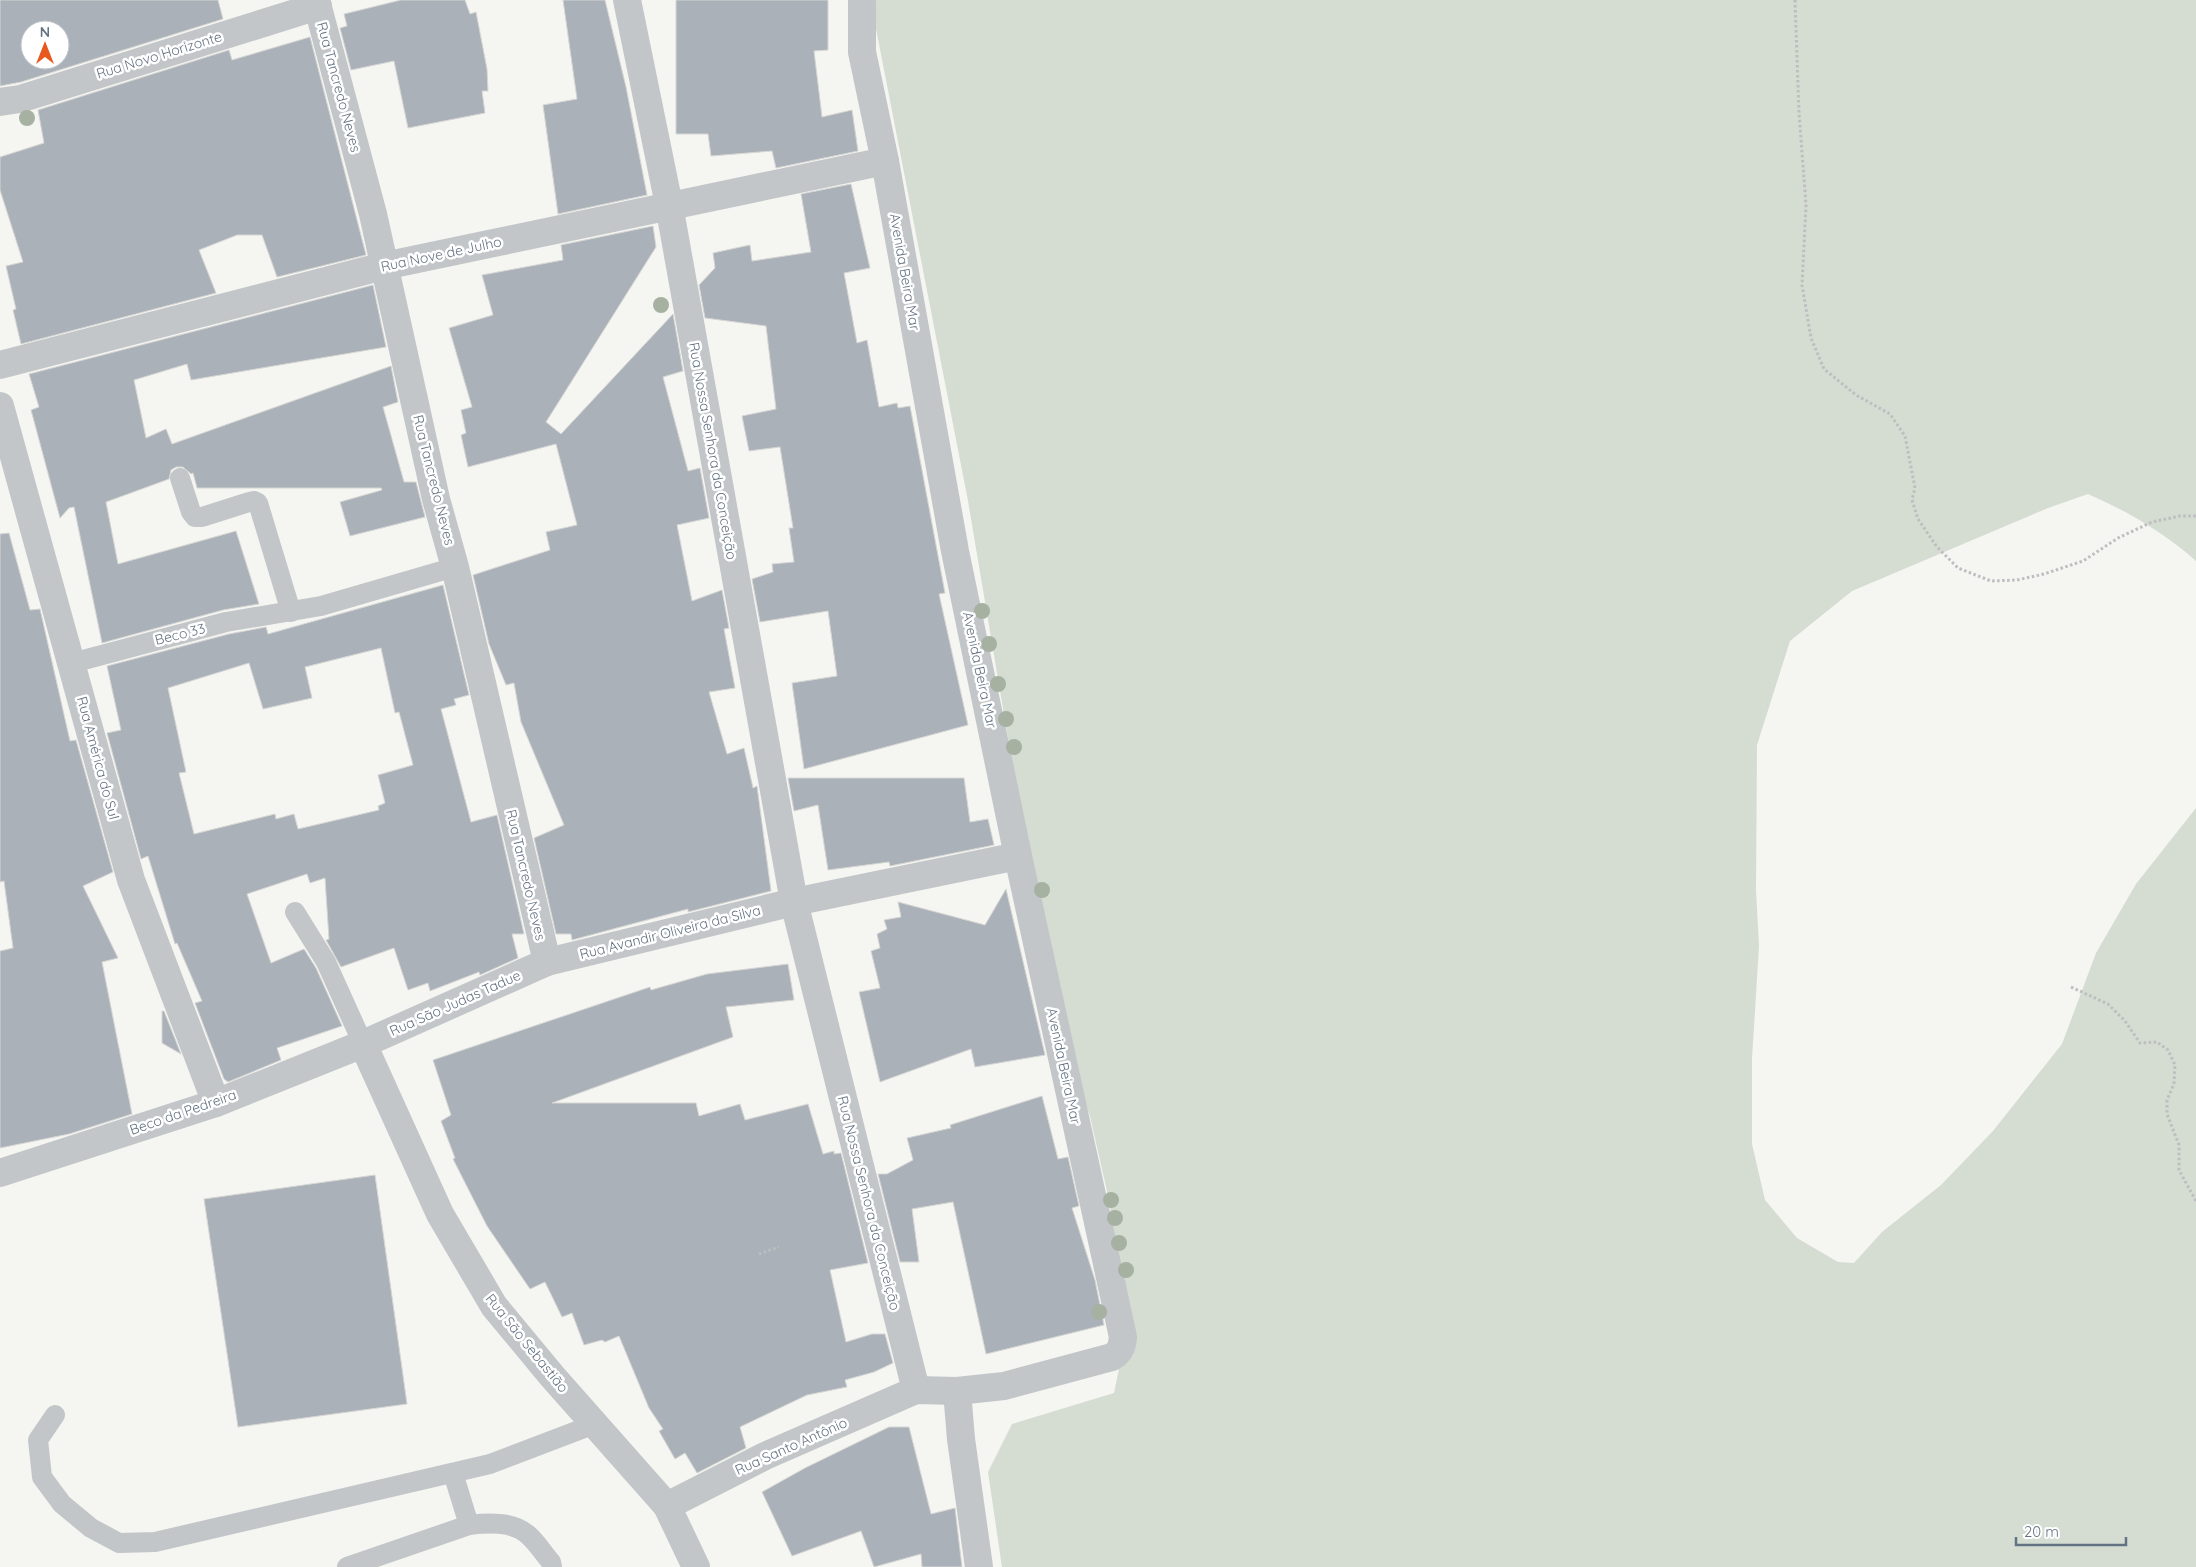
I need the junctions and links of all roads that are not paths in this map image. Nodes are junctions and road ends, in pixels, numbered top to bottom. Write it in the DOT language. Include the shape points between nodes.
graph roads {
  1 [pos="627,0"];
  2 [pos="862,0"];
  3 [pos="317,3"];
  4 [pos="0,102"];
  5 [pos="885,161"];
  6 [pos="669,205"];
  7 [pos="384,266"];
  8 [pos="0,365"];
  9 [pos="0,406"];
  10 [pos="180,478"];
  11 [pos="455,568"];
  12 [pos="291,612"];
  13 [pos="72,663"];
  14 [pos="1018,856"];
  15 [pos="794,902"];
  16 [pos="295,912"];
  17 [pos="547,962"];
  18 [pos="363,1044"];
  19 [pos="216,1103"];
  20 [pos="0,1173"];
  21 [pos="916,1390"];
  22 [pos="957,1391"];
  23 [pos="55,1415"];
  24 [pos="595,1424"];
  25 [pos="453,1473"];
  26 [pos="667,1506"];
  27 [pos="469,1525"];
  28 [pos="347,1567"];
  29 [pos="552,1567"];
  30 [pos="696,1567"];
  31 [pos="979,1567"];
  1 -- 6 [label="street, Rua Nossa Senhora da Conceição"];
  2 -- 5 [label="street, Avenida Beira Mar" via="862,52"];
  3 -- 4 [label="street, Rua Novo Horizonte" via="20,99"];
  3 -- 7 [label="street, Rua Tancredo Neves"];
  5 -- 6 [label="street, Rua Nove de Julho"];
  5 -- 14 [label="street, Avenida Beira Mar" via="955,551"];
  6 -- 7 [label="street, Rua Nove de Julho"];
  6 -- 15 [label="street, Rua Nossa Senhora da Conceição"];
  7 -- 8 [label="street, Rua Nove de Julho"];
  7 -- 11 [label="street, Rua Tancredo Neves" via="436,499"];
  9 -- 13 [label="street, Rua América do Sul"];
  10 -- 12 [label="lane" via="195,517 249,502 258,504"];
  11 -- 12 [label="lane, Beco 33"];
  11 -- 17 [label="street, Rua Tancredo Neves"];
  12 -- 13 [label="lane, Beco 33" via="226,622"];
  13 -- 19 [label="street, Rua América do Sul" via="131,880"];
  14 -- 15 [label="street, Rua Avandir Oliveira da Silva"];
  14 -- 22 [label="street, Avenida Beira Mar" via="1123,1337 1120,1352 1112,1357 1004,1386"];
  15 -- 17 [label="street, Rua Avandir Oliveira da Silva"];
  15 -- 21 [label="street, Rua Nossa Senhora da Conceição"];
  16 -- 18 [label="lane" via="326,962"];
  17 -- 18 [label="street, Rua São Judas Tadue"];
  18 -- 19 [label="street, Beco da Pedreira"];
  18 -- 24 [label="street, Rua São Sebastião" via="440,1214 494,1306"];
  19 -- 20 [label="street, Beco da Pedreira"];
  21 -- 22 [label="street"];
  21 -- 26 [label="street, Rua Santo Antônio" via="765,1456"];
  22 -- 31 [label="street"];
  23 -- 25 [label="lane" via="38,1440 42,1478 69,1510 90,1528 119,1543 155,1542"];
  24 -- 25 [label="lane" via="490,1464"];
  24 -- 26 [label="street, Rua São Sebastião"];
  25 -- 27 [label="lane"];
  26 -- 30 [label="street, Rua São Sebastião"];
  27 -- 28 [label="lane"];
  27 -- 29 [label="lane" via="511,1526 526,1533"];
}
